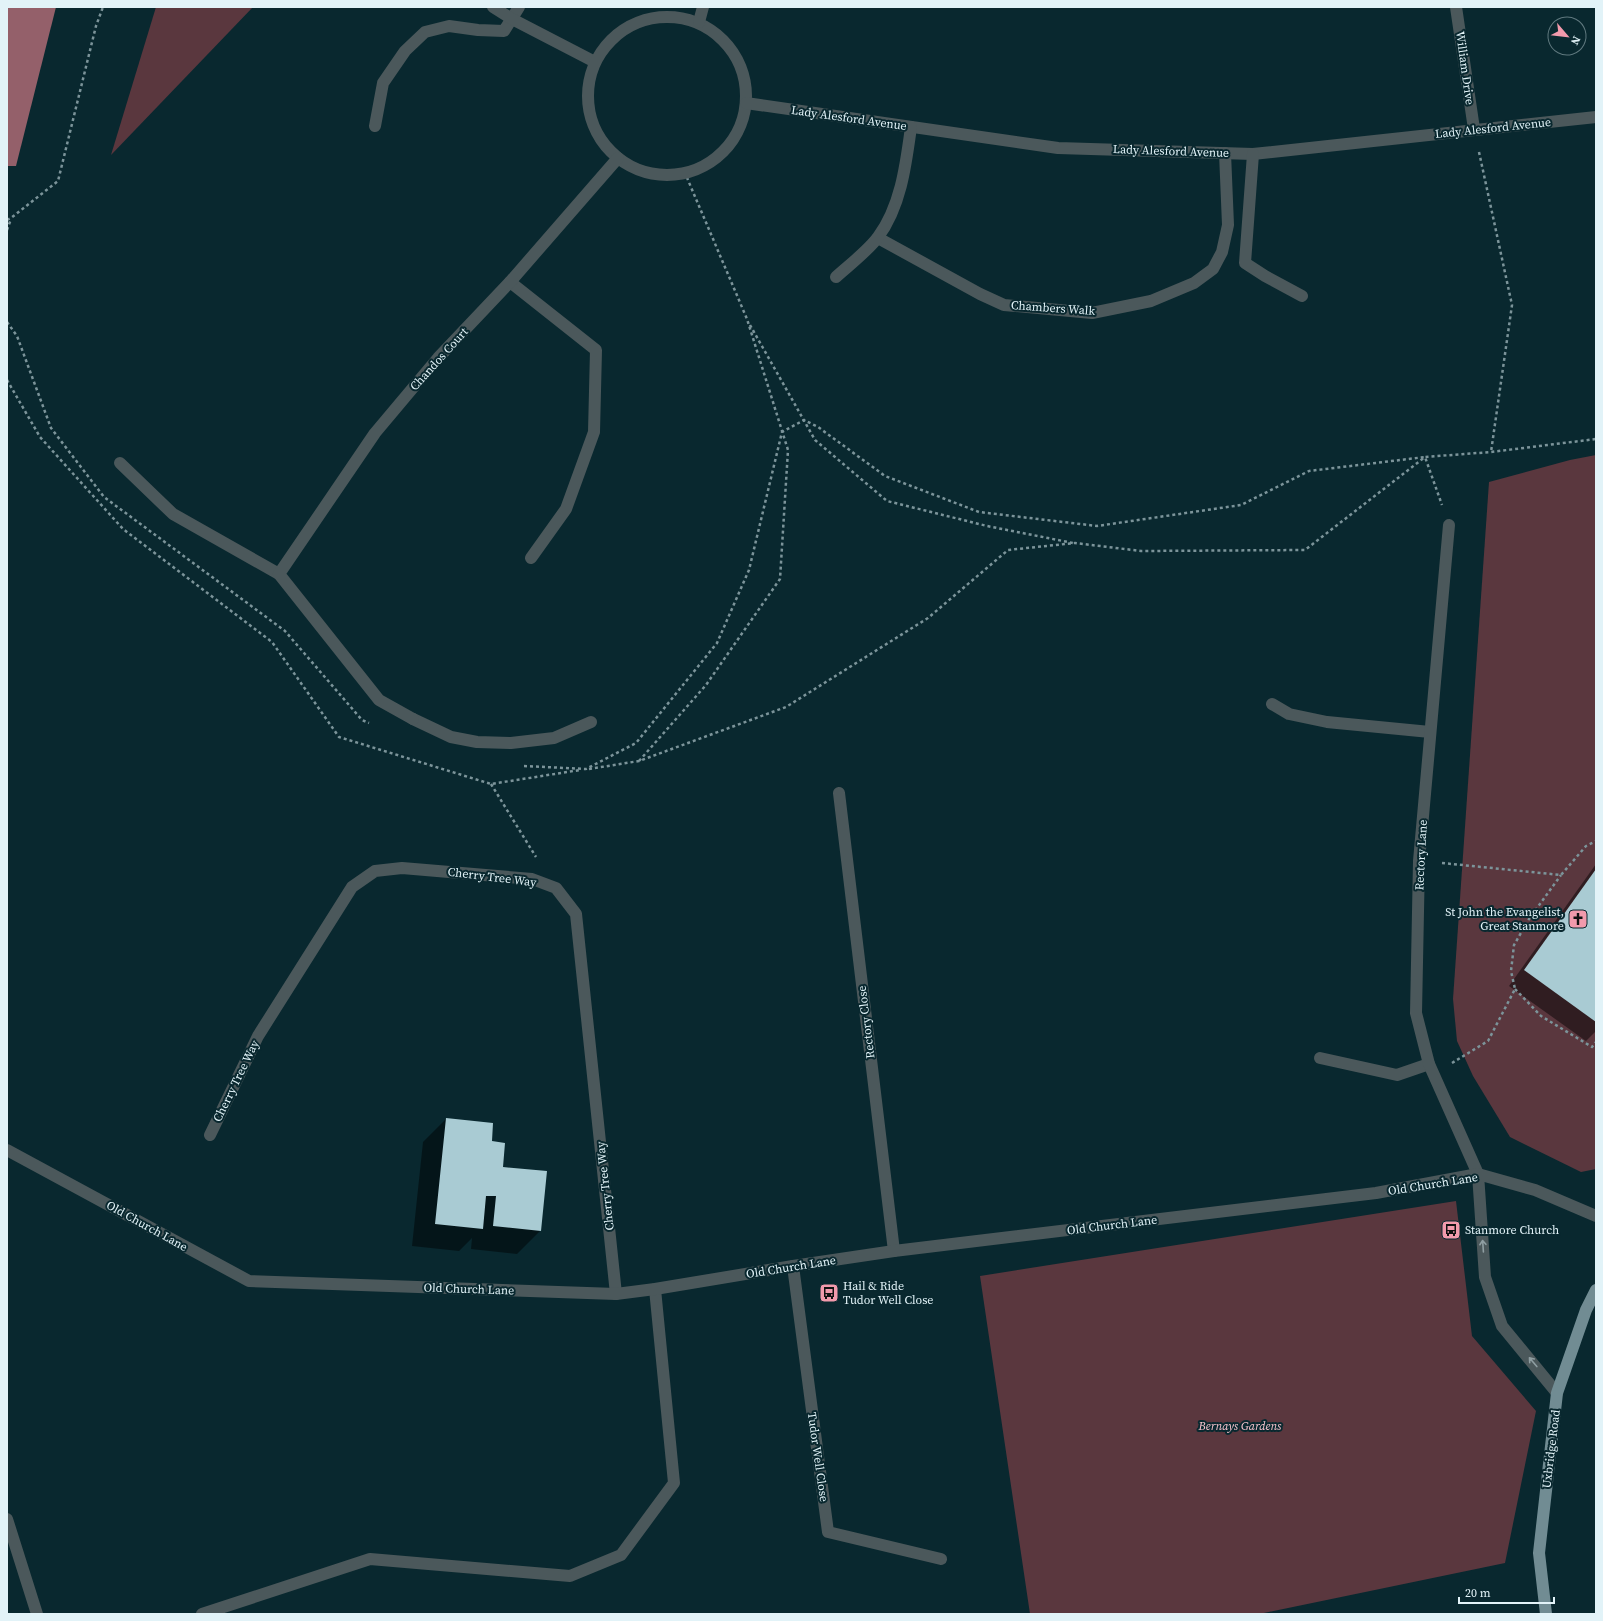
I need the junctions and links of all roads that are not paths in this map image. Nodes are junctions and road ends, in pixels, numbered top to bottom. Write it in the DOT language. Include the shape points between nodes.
graph roads {
  1 [pos="493,7"];
  2 [pos="519,7"];
  3 [pos="703,7"];
  4 [pos="1456,7"];
  5 [pos="512,19"];
  6 [pos="699,22"];
  7 [pos="595,62"];
  8 [pos="746,103"];
  9 [pos="1596,117"];
  10 [pos="375,126"];
  11 [pos="912,127"];
  12 [pos="1474,129"];
  13 [pos="1225,153"];
  14 [pos="1253,154"];
  15 [pos="618,158"];
  16 [pos="878,238"];
  17 [pos="836,278"];
  18 [pos="510,282"];
  19 [pos="1302,296"];
  20 [pos="120,464"];
  21 [pos="1449,525"];
  22 [pos="531,558"];
  23 [pos="279,574"];
  24 [pos="1272,704"];
  25 [pos="591,722"];
  26 [pos="1430,732"];
  27 [pos="839,793"];
  28 [pos="1320,1058"];
  29 [pos="1431,1070"];
  30 [pos="210,1135"];
  31 [pos="7,1150"];
  32 [pos="1478,1174"];
  33 [pos="1596,1216"];
  34 [pos="894,1251"];
  35 [pos="793,1266"];
  36 [pos="655,1289"];
  37 [pos="1596,1290"];
  38 [pos="616,1294"];
  39 [pos="1558,1393"];
  40 [pos="7,1519"];
  41 [pos="941,1559"];
  42 [pos="37,1614"];
  43 [pos="202,1614"];
  44 [pos="1546,1614"];
  1 -- 5 [label="street"];
  2 -- 5 [label="street"];
  3 -- 6 [label="street"];
  4 -- 12 [label="street, William Drive"];
  5 -- 7 [label="street"];
  5 -- 10 [label="street" via="504,31 449,26 424,32 405,51 383,84"];
  6 -- 7 [label="street" via="660,16 633,23 611,40"];
  6 -- 8 [label="street" via="722,38 739,60 746,87"];
  7 -- 15 [label="street" via="588,84 589,112 600,137"];
  8 -- 11 [label="street, Lady Alesford Avenue"];
  8 -- 15 [label="street" via="739,130 723,152 700,168 685,173 657,174 631,167"];
  9 -- 12 [label="street, Lady Alesford Avenue"];
  11 -- 13 [label="street, Lady Alesford Avenue" via="1058,148"];
  11 -- 16 [label="street" via="905,170 893,213"];
  12 -- 14 [label="street, Lady Alesford Avenue"];
  13 -- 14 [label="street, Lady Alesford Avenue"];
  13 -- 16 [label="street, Chambers Walk" via="1228,224 1222,252 1214,269 1194,283 1151,301 1092,313 1004,305"];
  14 -- 19 [label="street" via="1245,263"];
  15 -- 18 [label="street, Chandos Court"];
  16 -- 17 [label="street"];
  18 -- 22 [label="street" via="596,350 594,432 566,508"];
  18 -- 23 [label="street, Chandos Court" via="438,358 375,433"];
  20 -- 23 [label="street" via="173,514"];
  21 -- 26 [label="street, Rectory Lane"];
  23 -- 25 [label="street" via="379,700 450,737 477,742 510,743 554,738"];
  24 -- 26 [label="street" via="1289,714 1327,722"];
  26 -- 29 [label="street, Rectory Lane" via="1419,860 1416,1013"];
  27 -- 34 [label="street, Rectory Close"];
  28 -- 29 [label="street" via="1397,1075"];
  29 -- 32 [label="street, Rectory Lane"];
  30 -- 38 [label="street, Cherry Tree Way" via="258,1036 352,887 375,871 402,868 532,879 556,888 576,914"];
  31 -- 38 [label="street, Old Church Lane" via="249,1282"];
  32 -- 33 [label="street, Old Church Lane" via="1535,1190"];
  32 -- 34 [label="street, Old Church Lane" via="1376,1193"];
  39 -- 32 [label="street, one-way" via="1502,1326 1485,1277"];
  34 -- 35 [label="street, Old Church Lane"];
  35 -- 36 [label="street, Old Church Lane"];
  35 -- 41 [label="street, Tudor Well Close" via="828,1532"];
  36 -- 38 [label="street, Old Church Lane"];
  36 -- 43 [label="street" via="674,1483 621,1555 570,1576 370,1559"];
  37 -- 39 [label="main road, Uxbridge Road" via="1586,1310"];
  39 -- 44 [label="main road, Uxbridge Road" via="1539,1553"];
  40 -- 42 [label="street"];
}
